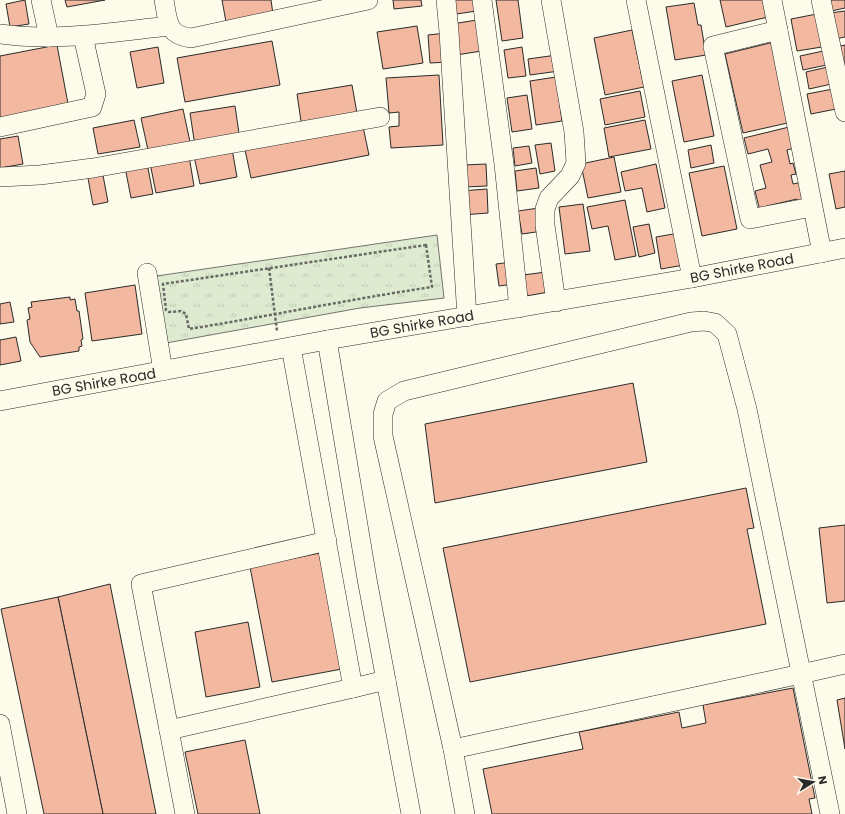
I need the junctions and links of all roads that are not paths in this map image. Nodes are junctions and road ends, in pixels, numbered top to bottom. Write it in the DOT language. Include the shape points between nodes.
graph roads {
  1 [pos="41,0"];
  2 [pos="164,0"];
  3 [pos="368,0"];
  4 [pos="446,0"];
  5 [pos="482,0"];
  6 [pos="551,0"];
  7 [pos="636,0"];
  8 [pos="772,0"];
  9 [pos="821,0"];
  10 [pos="169,26"];
  11 [pos="778,30"];
  12 [pos="0,34"];
  13 [pos="83,36"];
  14 [pos="49,37"];
  15 [pos="845,112"];
  16 [pos="380,117"];
  17 [pos="0,127"];
  18 [pos="0,177"];
  19 [pos="812,207"];
  20 [pos="845,248"];
  21 [pos="822,253"];
  22 [pos="147,273"];
  23 [pos="692,278"];
  24 [pos="556,302"];
  25 [pos="519,308"];
  26 [pos="467,317"];
  27 [pos="327,340"];
  28 [pos="286,348"];
  29 [pos="163,371"];
  30 [pos="0,401"];
  31 [pos="327,541"];
  32 [pos="845,664"];
  33 [pos="801,674"];
  34 [pos="386,680"];
  35 [pos="353,688"];
  36 [pos="0,724"];
  37 [pos="169,730"];
  38 [pos="454,748"];
  39 [pos="17,814"];
  40 [pos="185,814"];
  41 [pos="410,814"];
  42 [pos="465,814"];
  43 [pos="830,814"];
  1 -- 14 [label="street"];
  2 -- 10 [label="street"];
  3 -- 10 [label="street" via="190,38 180,36"];
  4 -- 26 [label="street"];
  5 -- 25 [label="street" via="504,164"];
  6 -- 24 [label="street" via="574,132 576,163 570,176 549,198 545,209"];
  7 -- 23 [label="street"];
  8 -- 11 [label="street"];
  9 -- 15 [label="street"];
  10 -- 13 [label="street"];
  11 -- 19 [label="street"];
  11 -- 19 [label="street" via="713,46 750,219"];
  12 -- 14 [label="street"];
  13 -- 14 [label="street"];
  13 -- 17 [label="street" via="96,94 92,107"];
  16 -- 18 [label="street" via="93,168"];
  19 -- 21 [label="street"];
  20 -- 21 [label="street, BG Shirke Road"];
  21 -- 23 [label="street, BG Shirke Road"];
  22 -- 29 [label="street"];
  23 -- 24 [label="street, BG Shirke Road"];
  24 -- 25 [label="street, BG Shirke Road"];
  25 -- 26 [label="street, BG Shirke Road"];
  26 -- 27 [label="street, BG Shirke Road"];
  27 -- 28 [label="street, BG Shirke Road"];
  27 -- 34 [label="street"];
  28 -- 29 [label="street, BG Shirke Road"];
  28 -- 31 [label="street"];
  29 -- 30 [label="street, BG Shirke Road"];
  31 -- 35 [label="street"];
  31 -- 37 [label="street" via="141,584"];
  32 -- 33 [label="street"];
  33 -- 38 [label="street"];
  33 -- 38 [label="street" via="747,409 727,334 715,323 691,322 404,391 387,401 383,414 383,436"];
  33 -- 43 [label="street"];
  34 -- 35 [label="street"];
  34 -- 41 [label="street"];
  35 -- 37 [label="street"];
  36 -- 39 [label="street"];
  37 -- 40 [label="street"];
  38 -- 42 [label="street"];
}
